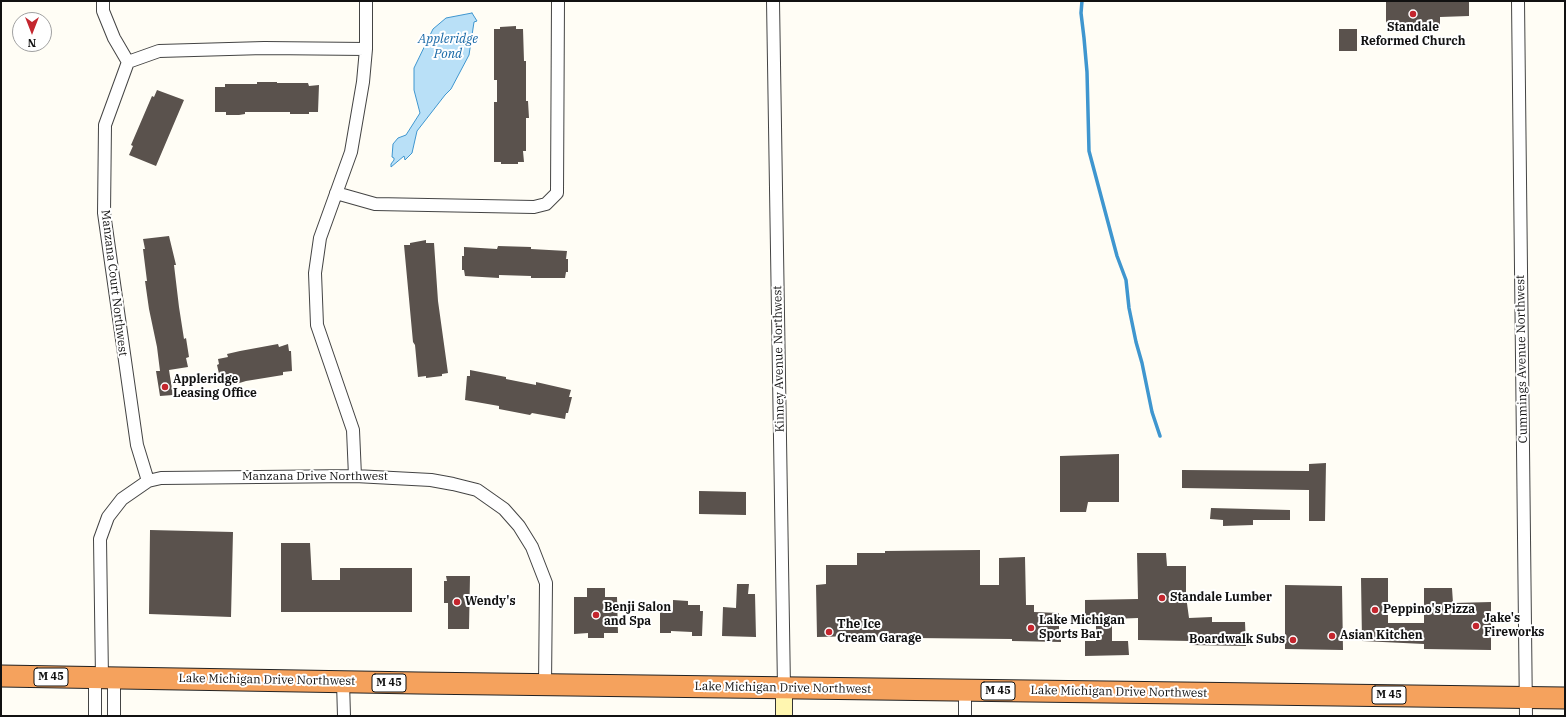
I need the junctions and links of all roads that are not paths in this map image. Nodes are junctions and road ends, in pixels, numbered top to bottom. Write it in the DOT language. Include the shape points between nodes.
graph roads {
  1 [pos="103,1"];
  2 [pos="366,1"];
  3 [pos="558,1"];
  4 [pos="773,1"];
  5 [pos="1518,1"];
  6 [pos="366,49"];
  7 [pos="128,62"];
  8 [pos="336,193"];
  9 [pos="355,476"];
  10 [pos="148,481"];
  11 [pos="1,676"];
  12 [pos="103,678"];
  13 [pos="343,682"];
  14 [pos="545,685"];
  15 [pos="784,688"];
  16 [pos="965,690"];
  17 [pos="1565,698"];
  18 [pos="1526,706"];
  19 [pos="95,716"];
  20 [pos="114,716"];
  21 [pos="344,716"];
  22 [pos="784,716"];
  23 [pos="965,716"];
  1 -- 7 [label="street" via="103,11 114,38"];
  2 -- 6 [label="street"];
  3 -- 8 [label="street" via="557,193 546,204 528,207 375,204"];
  4 -- 15 [label="street, Kinney Avenue Northwest"];
  5 -- 18 [label="street, Cummings Avenue Northwest"];
  6 -- 7 [label="street" via="159,51"];
  6 -- 8 [label="street" via="363,82 350,152"];
  7 -- 10 [label="street, Manzana Court Northwest" via="105,125 104,213 137,445"];
  8 -- 9 [label="street" via="320,238 315,273 317,325 353,430"];
  9 -- 10 [label="street, Manzana Drive Northwest" via="173,477"];
  9 -- 14 [label="street, Manzana Drive Northwest" via="431,480 453,484 477,490 504,509 532,547 546,583"];
  10 -- 12 [label="street, Manzana Drive Northwest" via="122,499 108,517 100,539"];
  11 -- 12 [label="highway, Lake Michigan Drive Northwest / M 45"];
  12 -- 13 [label="highway, Lake Michigan Drive Northwest / M 45"];
  12 -- 19 [label="street"];
  12 -- 20 [label="street"];
  13 -- 14 [label="highway, Lake Michigan Drive Northwest / M 45"];
  13 -- 21 [label="street"];
  14 -- 15 [label="highway, Lake Michigan Drive Northwest / M 45"];
  15 -- 16 [label="highway, Lake Michigan Drive Northwest / M 45"];
  15 -- 22 [label="street, Kinney Avenue Northwest"];
  16 -- 18 [label="highway, Lake Michigan Drive Northwest / M 45"];
  16 -- 23 [label="street"];
  17 -- 18 [label="highway, Lake Michigan Drive Northwest / M 45"];
}
